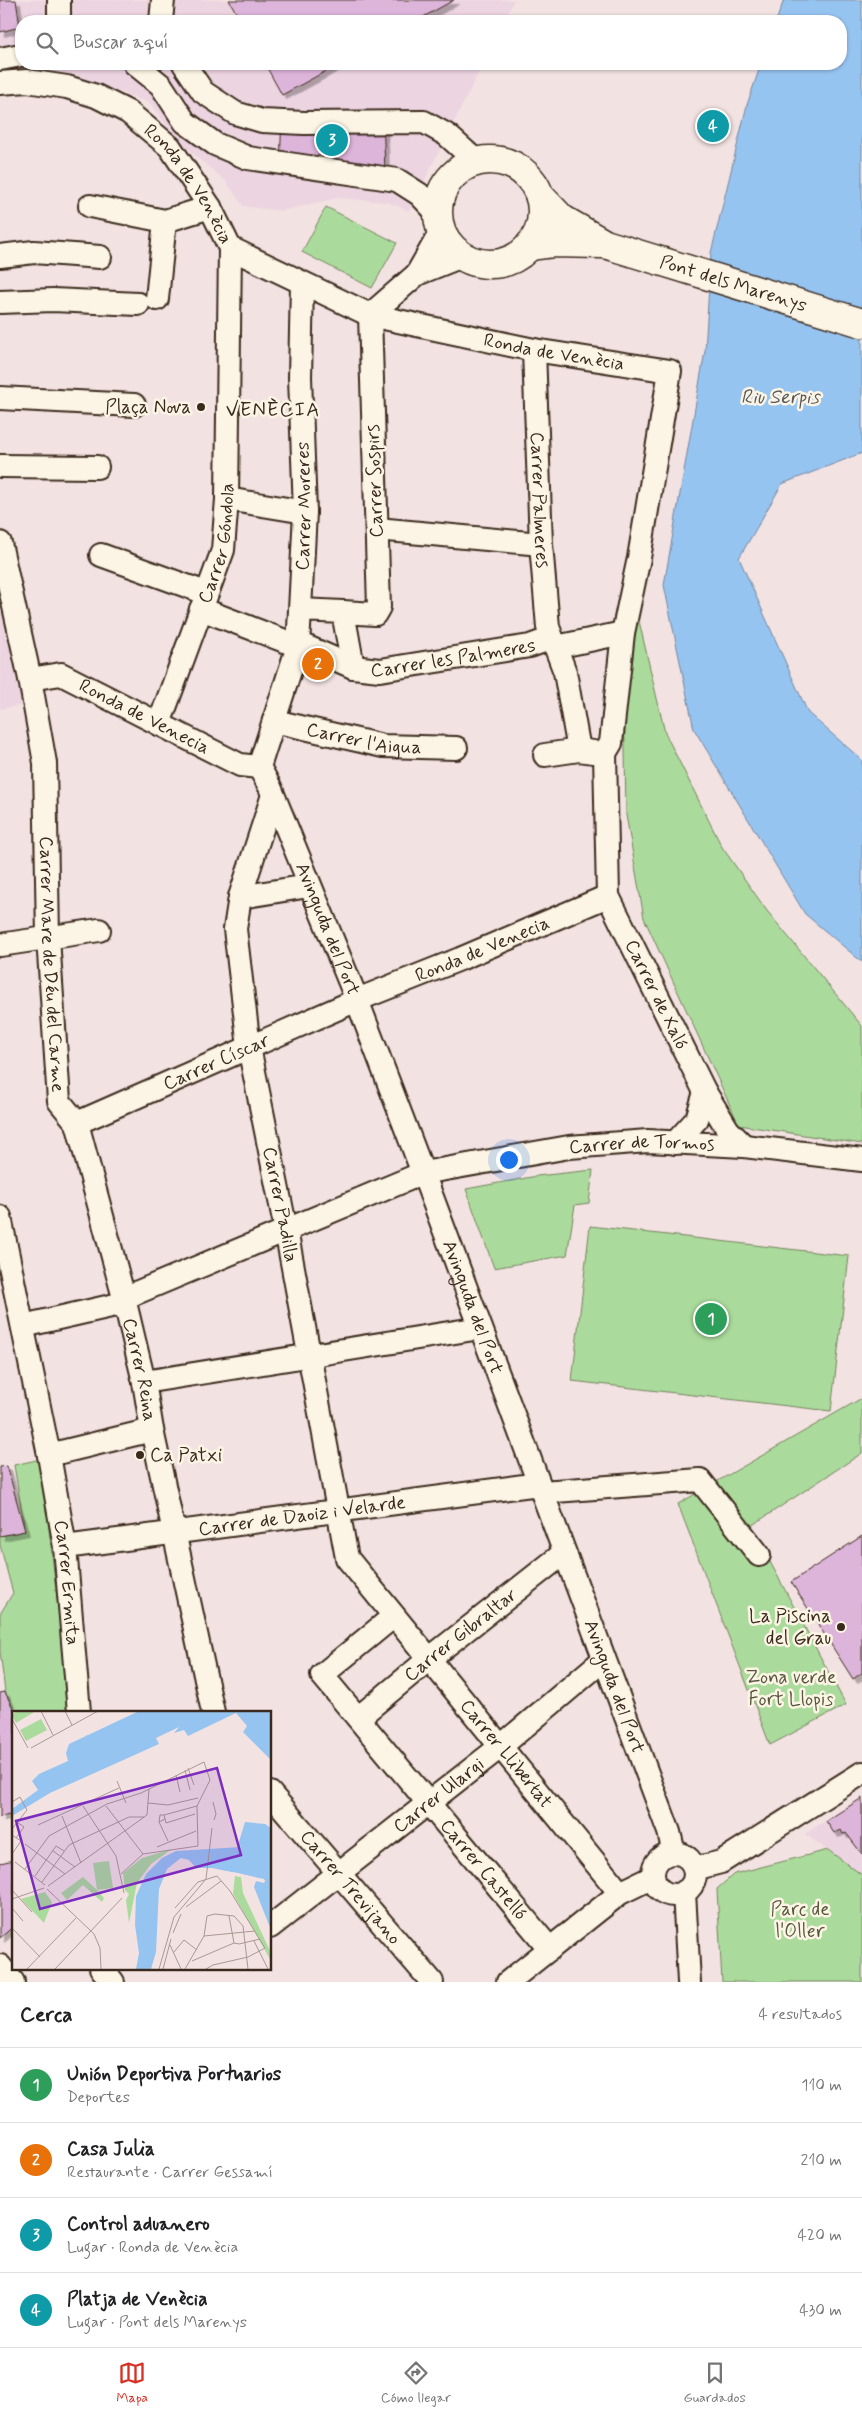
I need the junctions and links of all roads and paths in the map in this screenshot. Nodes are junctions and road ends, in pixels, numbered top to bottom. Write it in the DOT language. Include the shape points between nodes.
graph roads {
  1 [pos="59,0"];
  2 [pos="163,0"];
  3 [pos="59,15"];
  4 [pos="162,15"];
  5 [pos="15,56"];
  6 [pos="0,59"];
  7 [pos="142,70"];
  8 [pos="188,70"];
  9 [pos="0,83"];
  10 [pos="477,162"];
  11 [pos="540,196"];
  12 [pos="90,206"];
  13 [pos="210,207"];
  14 [pos="165,222"];
  15 [pos="440,222"];
  16 [pos="605,244"];
  17 [pos="529,246"];
  18 [pos="230,248"];
  19 [pos="0,256"];
  20 [pos="462,256"];
  21 [pos="100,257"];
  22 [pos="417,274"];
  23 [pos="302,284"];
  24 [pos="0,302"];
  25 [pos="370,315"];
  26 [pos="862,323"];
  27 [pos="534,350"];
  28 [pos="0,398"];
  29 [pos="134,405"];
  30 [pos="0,466"];
  31 [pos="97,467"];
  32 [pos="227,499"];
  33 [pos="305,512"];
  34 [pos="377,529"];
  35 [pos="0,543"];
  36 [pos="541,544"];
  37 [pos="101,555"];
  38 [pos="204,601"];
  39 [pos="300,610"];
  40 [pos="343,612"];
  41 [pos="623,633"];
  42 [pos="554,642"];
  43 [pos="298,644"];
  44 [pos="353,667"];
  45 [pos="30,679"];
  46 [pos="274,721"];
  47 [pos="159,724"];
  48 [pos="456,748"];
  49 [pos="579,750"];
  50 [pos="605,753"];
  51 [pos="544,755"];
  52 [pos="259,768"];
  53 [pos="273,796"];
  54 [pos="309,886"];
  55 [pos="608,896"];
  56 [pos="240,897"];
  57 [pos="99,930"];
  58 [pos="48,938"];
  59 [pos="0,945"];
  60 [pos="357,1000"];
  61 [pos="249,1047"];
  62 [pos="705,1092"];
  63 [pos="77,1123"];
  64 [pos="675,1143"];
  65 [pos="744,1146"];
  66 [pos="862,1160"];
  67 [pos="423,1172"];
  68 [pos="0,1217"];
  69 [pos="286,1230"];
  70 [pos="124,1298"];
  71 [pos="23,1326"];
  72 [pos="480,1328"];
  73 [pos="308,1355"];
  74 [pos="144,1382"];
  75 [pos="152,1430"];
  76 [pos="49,1455"];
  77 [pos="541,1488"];
  78 [pos="337,1511"];
  79 [pos="174,1531"];
  80 [pos="64,1547"];
  81 [pos="564,1553"];
  82 [pos="759,1555"];
  83 [pos="394,1616"];
  84 [pos="429,1659"];
  85 [pos="603,1660"];
  86 [pos="79,1711"];
  87 [pos="213,1711"];
  88 [pos="358,1718"];
  89 [pos="500,1747"];
  90 [pos="862,1773"];
  91 [pos="271,1794"];
  92 [pos="429,1802"];
  93 [pos="674,1853"];
  94 [pos="694,1869"];
  95 [pos="339,1872"];
  96 [pos="653,1877"];
  97 [pos="684,1892"];
  98 [pos="620,1893"];
  99 [pos="271,1926"];
  100 [pos="550,1949"];
  101 [pos="103,1970"];
  102 [pos="113,1982"];
  103 [pos="432,1982"];
  104 [pos="508,1982"];
  105 [pos="689,1982"];
  1 -- 3 [label="street"];
  2 -- 4 [label="street"];
  5 -- 6 [label="street"];
  7 -- 15 [label="street" via="161,85 185,122 215,144 248,158 397,180 419,194"];
  8 -- 10 [label="street" via="203,92 235,113 262,121 424,122 447,135"];
  9 -- 13 [label="street, Ronda de Venècia" via="27,81 67,87 96,96 128,112 170,147"];
  10 -- 11 [label="highway" via="496,160 517,167 527,175"];
  10 -- 15 [label="highway" via="461,169 449,181 441,196"];
  11 -- 16 [label="highway" via="562,219"];
  11 -- 17 [label="highway" via="542,214 538,231"];
  12 -- 14 [label="street"];
  13 -- 14 [label="street"];
  13 -- 18 [label="street, Ronda de Venècia"];
  14 -- 24 [label="street" via="148,301"];
  15 -- 20 [label="highway" via="450,244"];
  15 -- 22 [label="street"];
  16 -- 17 [label="highway"];
  16 -- 26 [label="highway, Pont dels Marenys"];
  17 -- 20 [label="highway" via="502,263 481,263"];
  18 -- 23 [label="street, Ronda de Venècia"];
  18 -- 32 [label="street, Carrer Góndola"];
  19 -- 21 [label="street" via="34,252"];
  20 -- 22 [label="street"];
  22 -- 25 [label="street"];
  23 -- 25 [label="street, Ronda de Venècia"];
  23 -- 33 [label="street, Carrer Moreres" via="300,378"];
  25 -- 27 [label="street, Ronda de Venècia"];
  25 -- 34 [label="street, Carrer Sospirs"];
  27 -- 36 [label="street, Carrer Palmeres"];
  27 -- 41 [label="street, Ronda de Venècia" via="670,371"];
  28 -- 29 [label="street"];
  30 -- 31 [label="street"];
  32 -- 33 [label="street"];
  32 -- 38 [label="street, Carrer Góndola" via="223,550"];
  33 -- 39 [label="street, Carrer Moreres"];
  34 -- 36 [label="street"];
  34 -- 40 [label="street, Carrer Sospirs" via="379,607 375,614"];
  35 -- 45 [label="street"];
  36 -- 42 [label="street, Carrer Palmeres" via="548,627"];
  37 -- 38 [label="street, Carrer les Palmeres"];
  38 -- 43 [label="street, Carrer les Palmeres"];
  38 -- 47 [label="street, Carrer Góndola"];
  39 -- 40 [label="street"];
  39 -- 43 [label="street, Carrer Moreres"];
  40 -- 44 [label="street"];
  41 -- 42 [label="street, Carrer les Palmeres"];
  41 -- 50 [label="street, Ronda de Venècia" via="611,743"];
  42 -- 44 [label="street, Carrer les Palmeres" via="380,670"];
  42 -- 49 [label="street, Carrer Palmeres" via="565,672"];
  43 -- 44 [label="street, Carrer les Palmeres"];
  43 -- 46 [label="street, Carrer Moreres"];
  45 -- 47 [label="street, Ronda de Venecia" via="62,674"];
  45 -- 58 [label="street, Carrer Mare de Déu del Carme" via="45,763"];
  46 -- 48 [label="street, Carrer l'Aigua" via="383,746"];
  46 -- 52 [label="street, Carrer Moreres"];
  47 -- 52 [label="street, Ronda de Venecia" via="240,765"];
  49 -- 50 [label="street"];
  49 -- 51 [label="street"];
  50 -- 55 [label="street, Ronda de Venècia"];
  52 -- 53 [label="street, Avinguda del Port"];
  53 -- 54 [label="street, Avinguda del Port"];
  53 -- 56 [label="street, Carrer Padilla"];
  54 -- 56 [label="street"];
  54 -- 60 [label="street, Avinguda del Port"];
  55 -- 60 [label="street, Ronda de Venecia"];
  55 -- 62 [label="street, Carrer de Xaló"];
  56 -- 61 [label="street, Carrer Padilla" via="235,929"];
  57 -- 58 [label="street"];
  58 -- 59 [label="street"];
  58 -- 63 [label="street, Carrer Mare de Déu del Carme" via="59,1101"];
  60 -- 61 [label="street, Carrer Císcar"];
  60 -- 67 [label="street, Avinguda del Port"];
  61 -- 63 [label="street, Carrer Císcar"];
  61 -- 69 [label="street, Carrer Padilla"];
  62 -- 64 [label="street" via="697,1119"];
  62 -- 65 [label="street, Carrer de Xaló" via="728,1130"];
  63 -- 70 [label="street, Carrer Mare de Déu del Carme"];
  64 -- 65 [label="street, Carrer de Tormos"];
  64 -- 67 [label="street, Carrer de Tormos" via="648,1141 569,1147"];
  65 -- 66 [label="street, Carrer de Tormos"];
  67 -- 69 [label="street, Carrer de Tormos"];
  67 -- 72 [label="street, Avinguda del Port"];
  68 -- 71 [label="street, Carrer Ermita"];
  69 -- 70 [label="street, Carrer de Tormos"];
  69 -- 73 [label="street, Carrer Padilla"];
  70 -- 71 [label="street, Carrer de Tormos" via="120,1304"];
  70 -- 74 [label="street, Carrer Reina"];
  71 -- 76 [label="street, Carrer Ermita"];
  72 -- 73 [label="street"];
  72 -- 77 [label="street, Avinguda del Port"];
  73 -- 74 [label="street"];
  73 -- 78 [label="street, Carrer Padilla"];
  74 -- 75 [label="street, Carrer Reina"];
  75 -- 76 [label="street"];
  75 -- 79 [label="street, Carrer Reina"];
  76 -- 80 [label="street, Carrer Ermita"];
  77 -- 78 [label="street, Carrer de Daoiz i Velarde"];
  77 -- 81 [label="street, Avinguda del Port"];
  77 -- 82 [label="street, Carrer de Daoiz i Velarde" via="700,1480"];
  78 -- 79 [label="street, Carrer de Daoiz i Velarde"];
  78 -- 83 [label="street, Carrer Llibertat" via="347,1558"];
  79 -- 80 [label="street, Carrer de Daoiz i Velarde"];
  79 -- 87 [label="street"];
  80 -- 86 [label="street, Carrer Ermita"];
  81 -- 84 [label="street, Carrer Gibraltar"];
  81 -- 85 [label="street, Avinguda del Port"];
  83 -- 84 [label="street, Carrer Llibertat"];
  83 -- 88 [label="street, Carrer Castelló" via="322,1675"];
  84 -- 88 [label="street, Carrer Gibraltar"];
  84 -- 89 [label="street, Carrer Llibertat"];
  85 -- 89 [label="street, Carrer Ulargi"];
  85 -- 93 [label="street, Avinguda del Port" via="669,1832"];
  88 -- 92 [label="street, Carrer Castelló"];
  89 -- 92 [label="street, Carrer Ulargi"];
  89 -- 98 [label="street, Carrer Llibertat"];
  90 -- 94 [label="street" via="721,1862"];
  91 -- 95 [label="street, Carrer Trevijano"];
  92 -- 95 [label="street, Carrer Ulargi"];
  92 -- 100 [label="street, Carrer Castelló"];
  93 -- 94 [label="street" via="687,1857"];
  93 -- 96 [label="street" via="656,1863"];
  94 -- 97 [label="street" via="693,1882"];
  95 -- 99 [label="street, Carrer Ulargi"];
  95 -- 103 [label="street, Carrer Trevijano"];
  96 -- 97 [label="street" via="655,1884 665,1893 678,1895"];
  96 -- 98 [label="street"];
  97 -- 105 [label="street"];
  98 -- 100 [label="street"];
  100 -- 104 [label="street"];
  101 -- 102 [label="street"];
}
